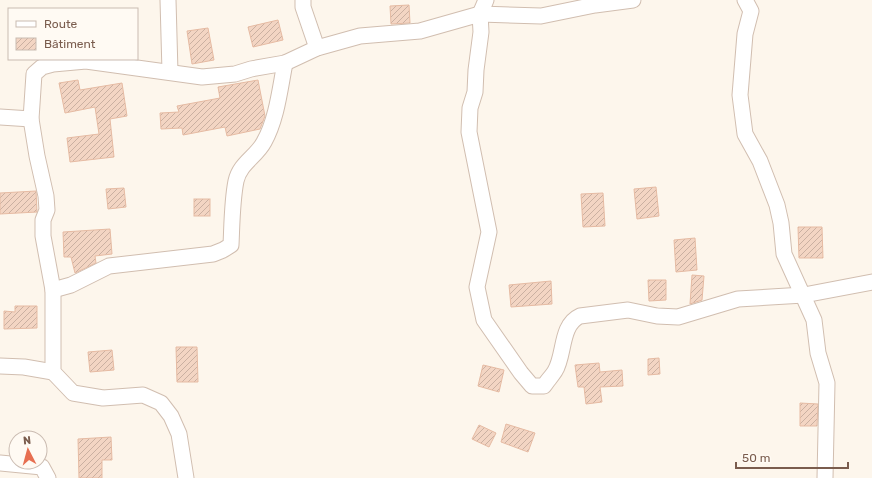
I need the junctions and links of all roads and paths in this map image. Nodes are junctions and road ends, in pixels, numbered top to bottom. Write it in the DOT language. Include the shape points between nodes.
graph roads {
  1 [pos="168,0"];
  2 [pos="303,0"];
  3 [pos="486,0"];
  4 [pos="633,0"];
  5 [pos="745,0"];
  6 [pos="480,14"];
  7 [pos="317,48"];
  8 [pos="285,63"];
  9 [pos="170,72"];
  10 [pos="0,116"];
  11 [pos="31,119"];
  12 [pos="872,282"];
  13 [pos="53,290"];
  14 [pos="804,296"];
  15 [pos="0,366"];
  16 [pos="54,372"];
  17 [pos="0,463"];
  18 [pos="48,478"];
  19 [pos="186,478"];
  20 [pos="825,478"];
  1 -- 9 [label="street"];
  2 -- 7 [label="street"];
  3 -- 6 [label="street"];
  4 -- 6 [label="street" via="541,16"];
  5 -- 14 [label="street" via="751,11 745,34 740,95 745,134 760,161 777,206 784,254"];
  6 -- 7 [label="street" via="420,31 360,36"];
  6 -- 14 [label="street" via="481,32 469,132 489,232 477,287 484,320 532,386 544,386 556,370 567,330 574,319 580,316 628,310 678,317 738,299"];
  7 -- 8 [label="street"];
  8 -- 9 [label="street" via="202,78"];
  8 -- 13 [label="street" via="264,142 244,163 236,180 230,245 213,254 109,266 71,285"];
  9 -- 11 [label="street" via="86,61 42,67 34,74"];
  10 -- 11 [label="street"];
  11 -- 13 [label="street" via="46,196 47,210 43,220 43,236"];
  12 -- 14 [label="street"];
  13 -- 16 [label="street"];
  14 -- 20 [label="street" via="814,320 818,353 827,383"];
  15 -- 16 [label="street"];
  16 -- 19 [label="street" via="74,393 103,398 143,395 162,403 179,434"];
  17 -- 18 [label="street" via="42,467"];
}
